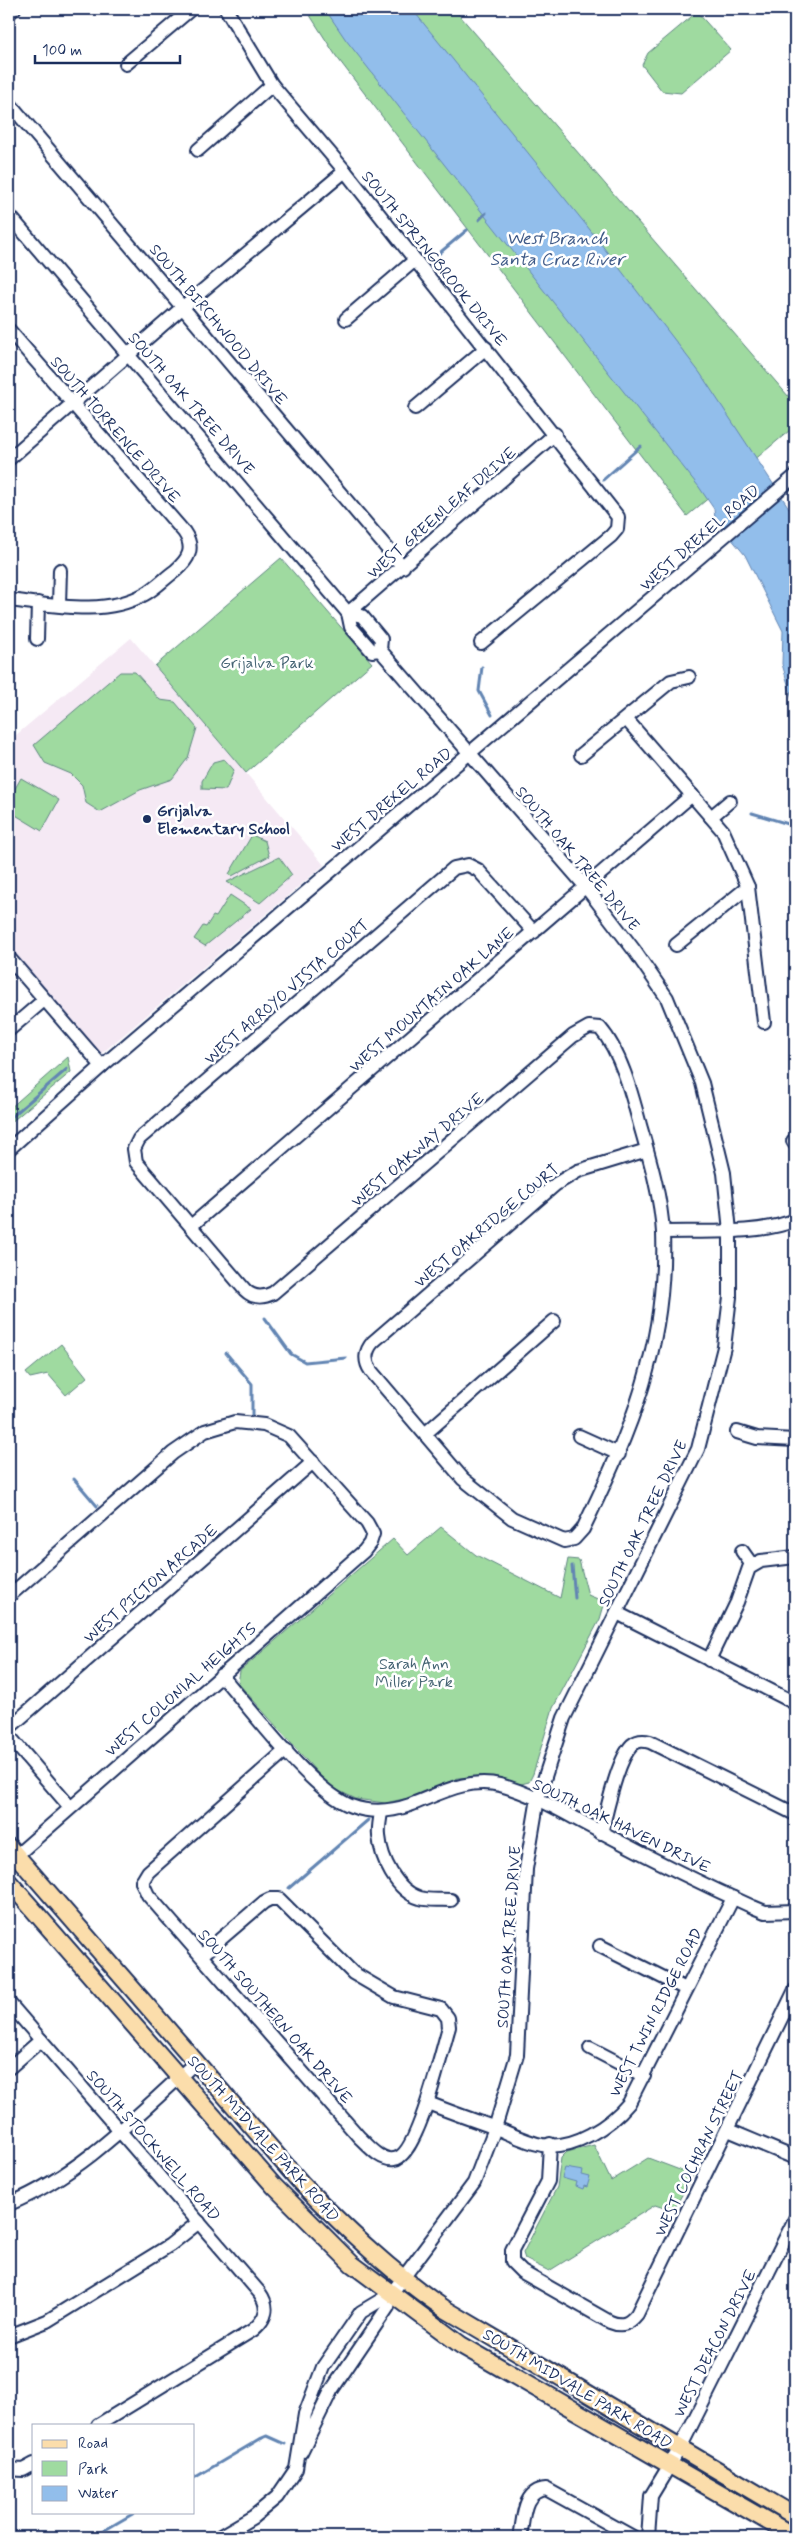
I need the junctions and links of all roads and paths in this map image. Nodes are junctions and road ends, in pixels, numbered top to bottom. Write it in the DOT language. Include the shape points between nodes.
graph roads {
  1 [pos="14,9"];
  2 [pos="191,9"];
  3 [pos="226,9"];
  4 [pos="9,13"];
  5 [pos="126,64"];
  6 [pos="272,85"];
  7 [pos="9,103"];
  8 [pos="198,150"];
  9 [pos="345,171"];
  10 [pos="9,214"];
  11 [pos="415,260"];
  12 [pos="183,307"];
  13 [pos="346,320"];
  14 [pos="9,330"];
  15 [pos="486,348"];
  16 [pos="129,354"];
  17 [pos="73,405"];
  18 [pos="415,408"];
  19 [pos="555,434"];
  20 [pos="9,459"];
  21 [pos="795,476"];
  22 [pos="402,567"];
  23 [pos="60,570"];
  24 [pos="9,600"];
  25 [pos="38,604"];
  26 [pos="59,605"];
  27 [pos="348,613"];
  28 [pos="37,639"];
  29 [pos="481,643"];
  30 [pos="689,677"];
  31 [pos="627,720"];
  32 [pos="469,754"];
  33 [pos="581,755"];
  34 [pos="692,795"];
  35 [pos="730,801"];
  36 [pos="711,817"];
  37 [pos="748,887"];
  38 [pos="586,888"];
  39 [pos="534,932"];
  40 [pos="676,945"];
  41 [pos="9,958"];
  42 [pos="44,1000"];
  43 [pos="764,1022"];
  44 [pos="9,1030"];
  45 [pos="102,1066"];
  46 [pos="9,1149"];
  47 [pos="647,1150"];
  48 [pos="795,1220"];
  49 [pos="191,1226"];
  50 [pos="730,1231"];
  51 [pos="663,1232"];
  52 [pos="554,1321"];
  53 [pos="737,1432"];
  54 [pos="426,1433"];
  55 [pos="579,1436"];
  56 [pos="795,1440"];
  57 [pos="619,1454"];
  58 [pos="313,1462"];
  59 [pos="742,1551"];
  60 [pos="795,1557"];
  61 [pos="752,1565"];
  62 [pos="9,1596"];
  63 [pos="617,1613"];
  64 [pos="709,1660"];
  65 [pos="221,1675"];
  66 [pos="795,1703"];
  67 [pos="9,1728"];
  68 [pos="9,1736"];
  69 [pos="286,1750"];
  70 [pos="538,1798"];
  71 [pos="70,1807"];
  72 [pos="381,1812"];
  73 [pos="795,1814"];
  74 [pos="601,1833"];
  75 [pos="11,1855"];
  76 [pos="9,1882"];
  77 [pos="733,1898"];
  78 [pos="451,1900"];
  79 [pos="795,1911"];
  80 [pos="600,1946"];
  81 [pos="202,1955"];
  82 [pos="686,1989"];
  83 [pos="795,1990"];
  84 [pos="9,2003"];
  85 [pos="41,2040"];
  86 [pos="590,2048"];
  87 [pos="196,2062"];
  88 [pos="9,2068"];
  89 [pos="644,2076"];
  90 [pos="179,2077"];
  91 [pos="428,2103"];
  92 [pos="495,2128"];
  93 [pos="119,2130"];
  94 [pos="728,2130"];
  95 [pos="550,2144"];
  96 [pos="795,2158"];
  97 [pos="9,2204"];
  98 [pos="795,2219"];
  99 [pos="199,2222"];
  100 [pos="404,2278"];
  101 [pos="390,2294"];
  102 [pos="9,2336"];
  103 [pos="100,2424"];
  104 [pos="680,2448"];
  105 [pos="298,2459"];
  106 [pos="32,2465"];
  107 [pos="670,2465"];
  108 [pos="10,2470"];
  109 [pos="795,2516"];
  110 [pos="794,2533"];
  111 [pos="219,2537"];
  112 [pos="520,2537"];
  113 [pos="633,2537"];
  114 [pos="648,2537"];
  1 -- 4 [label="street"];
  2 -- 5 [label="street"];
  3 -- 6 [label="street, SOUTH SPRINGBROOK DRIVE"];
  6 -- 8 [label="street"];
  6 -- 9 [label="street, SOUTH SPRINGBROOK DRIVE"];
  7 -- 12 [label="street, SOUTH BIRCHWOOD DRIVE"];
  9 -- 11 [label="street, SOUTH SPRINGBROOK DRIVE"];
  9 -- 12 [label="street"];
  10 -- 16 [label="street, SOUTH OAK TREE DRIVE"];
  11 -- 13 [label="street"];
  11 -- 15 [label="street, SOUTH SPRINGBROOK DRIVE"];
  12 -- 16 [label="street"];
  12 -- 22 [label="street, SOUTH BIRCHWOOD DRIVE"];
  14 -- 17 [label="street, SOUTH TORRENCE DRIVE"];
  15 -- 18 [label="street"];
  15 -- 19 [label="street, SOUTH SPRINGBROOK DRIVE"];
  16 -- 17 [label="street"];
  16 -- 27 [label="street, SOUTH OAK TREE DRIVE"];
  17 -- 20 [label="street"];
  17 -- 26 [label="street, SOUTH TORRENCE DRIVE" via="184,532 193,551 187,561 146,594 126,603 92,608"];
  19 -- 22 [label="street, WEST GREENLEAF DRIVE"];
  19 -- 29 [label="street, SOUTH SPRINGBROOK DRIVE" via="616,512 622,526"];
  21 -- 32 [label="street, WEST DREXEL ROAD"];
  22 -- 27 [label="street, WEST GREENLEAF DRIVE"];
  23 -- 26 [label="street"];
  24 -- 25 [label="street"];
  25 -- 26 [label="street"];
  25 -- 28 [label="street"];
  27 -- 32 [label="street, SOUTH OAK TREE DRIVE" via="362,616 381,639 380,650"];
  30 -- 31 [label="street" via="670,682"];
  31 -- 33 [label="street"];
  31 -- 34 [label="street"];
  32 -- 38 [label="street, SOUTH OAK TREE DRIVE"];
  32 -- 45 [label="street, WEST DREXEL ROAD"];
  34 -- 36 [label="street"];
  34 -- 38 [label="street, WEST MOUNTAIN OAK LANE"];
  35 -- 36 [label="street"];
  36 -- 37 [label="street" via="723,831"];
  37 -- 40 [label="street"];
  37 -- 43 [label="street"];
  38 -- 39 [label="street, WEST MOUNTAIN OAK LANE"];
  38 -- 50 [label="street, SOUTH OAK TREE DRIVE" via="666,998 702,1084 724,1173"];
  39 -- 49 [label="street, WEST MOUNTAIN OAK LANE"];
  39 -- 49 [label="street, WEST ARROYO VISTA COURT" via="468,860 454,868 139,1139 129,1152"];
  41 -- 42 [label="street"];
  42 -- 44 [label="street"];
  42 -- 45 [label="street"];
  45 -- 46 [label="street, WEST DREXEL ROAD"];
  47 -- 49 [label="street, WEST OAKWAY DRIVE" via="631,1093 611,1045 595,1024 573,1036 272,1293 261,1299 245,1290"];
  47 -- 51 [label="street"];
  47 -- 54 [label="street, WEST OAKRIDGE COURT" via="578,1170 556,1184 373,1342 361,1358"];
  48 -- 50 [label="street" via="785,1225"];
  50 -- 51 [label="street"];
  50 -- 63 [label="street, SOUTH OAK TREE DRIVE" via="730,1289 725,1339 698,1448"];
  51 -- 57 [label="street" via="658,1320 646,1382"];
  52 -- 54 [label="street"];
  53 -- 56 [label="street" via="757,1438"];
  54 -- 57 [label="street" via="463,1479 512,1518 572,1543 583,1529"];
  55 -- 57 [label="street"];
  58 -- 62 [label="street" via="289,1436 264,1425 235,1422 205,1430 172,1452"];
  58 -- 65 [label="street, WEST COLONIAL HEIGHTS" via="367,1523 375,1538"];
  58 -- 67 [label="street, WEST PICTON ARCADE"];
  59 -- 61 [label="street"];
  60 -- 61 [label="street"];
  61 -- 64 [label="street"];
  63 -- 64 [label="street"];
  63 -- 70 [label="street, SOUTH OAK TREE DRIVE" via="564,1718"];
  64 -- 66 [label="street"];
  65 -- 69 [label="street, SOUTH OAK HAVEN DRIVE"];
  65 -- 71 [label="street, WEST COLONIAL HEIGHTS"];
  68 -- 71 [label="street"];
  69 -- 72 [label="street, SOUTH OAK HAVEN DRIVE" via="323,1790 351,1806"];
  69 -- 81 [label="street, SOUTH SOUTHERN OAK DRIVE" via="138,1882"];
  70 -- 72 [label="street, SOUTH OAK HAVEN DRIVE" via="499,1785 475,1784 449,1788 401,1808"];
  70 -- 74 [label="street, SOUTH OAK HAVEN DRIVE"];
  70 -- 92 [label="street, SOUTH OAK TREE DRIVE" via="526,1870 517,2055"];
  71 -- 75 [label="street, WEST COLONIAL HEIGHTS"];
  72 -- 78 [label="street" via="379,1834 383,1855 394,1876 407,1891 420,1898"];
  73 -- 74 [label="street" via="650,1742 635,1739 626,1752"];
  74 -- 77 [label="street, SOUTH OAK HAVEN DRIVE"];
  75 -- 87 [label="main road, SOUTH MIDVALE PARK ROAD"];
  76 -- 90 [label="main road, SOUTH MIDVALE PARK ROAD"];
  77 -- 79 [label="street, SOUTH OAK HAVEN DRIVE" via="765,1912"];
  77 -- 82 [label="street, WEST TWIN RIDGE ROAD"];
  80 -- 82 [label="street"];
  81 -- 91 [label="street, SOUTH SOUTHERN OAK DRIVE" via="359,2137 379,2155 395,2163 402,2156"];
  81 -- 91 [label="street" via="274,1894 353,1972 394,1997 449,2012 449,2027"];
  82 -- 89 [label="street, WEST TWIN RIDGE ROAD"];
  83 -- 94 [label="street, WEST COCHRAN STREET"];
  84 -- 85 [label="street, SOUTH STOCKWELL ROAD"];
  85 -- 88 [label="street"];
  85 -- 93 [label="street, SOUTH STOCKWELL ROAD"];
  86 -- 89 [label="street"];
  87 -- 90 [label="street"];
  87 -- 100 [label="main road, SOUTH MIDVALE PARK ROAD" via="313,2195"];
  89 -- 95 [label="street, WEST TWIN RIDGE ROAD" via="629,2103 606,2125 590,2135"];
  90 -- 93 [label="street"];
  90 -- 101 [label="main road, SOUTH MIDVALE PARK ROAD" via="301,2215 346,2259"];
  91 -- 92 [label="street, WEST TWIN RIDGE ROAD"];
  92 -- 95 [label="street, WEST TWIN RIDGE ROAD" via="509,2135"];
  92 -- 100 [label="street, SOUTH OAK TREE DRIVE" via="474,2183"];
  93 -- 97 [label="street" via="56,2181"];
  93 -- 99 [label="street, SOUTH STOCKWELL ROAD"];
  94 -- 95 [label="street, WEST COCHRAN STREET" via="637,2314 624,2329 508,2261 548,2181"];
  94 -- 96 [label="street"];
  98 -- 104 [label="street, WEST DEACON DRIVE"];
  99 -- 102 [label="street" via="170,2245 47,2321"];
  99 -- 103 [label="street, SOUTH STOCKWELL ROAD" via="260,2292 272,2313 253,2330"];
  100 -- 101 [label="street, SOUTH OAK TREE DRIVE"];
  100 -- 104 [label="main road, SOUTH MIDVALE PARK ROAD" via="445,2309"];
  101 -- 105 [label="street" via="388,2307 331,2391"];
  101 -- 105 [label="street" via="361,2312 323,2367 305,2414"];
  101 -- 107 [label="main road, SOUTH MIDVALE PARK ROAD" via="461,2345"];
  104 -- 107 [label="street, WEST DEACON DRIVE"];
  104 -- 109 [label="main road, SOUTH MIDVALE PARK ROAD"];
  105 -- 111 [label="street" via="296,2469 277,2497 253,2517"];
  106 -- 108 [label="street" via="24,2470"];
  107 -- 110 [label="main road, SOUTH MIDVALE PARK ROAD"];
  107 -- 114 [label="street, WEST DEACON DRIVE" via="651,2496"];
  112 -- 113 [label="street" via="532,2486 552,2491"];
}
